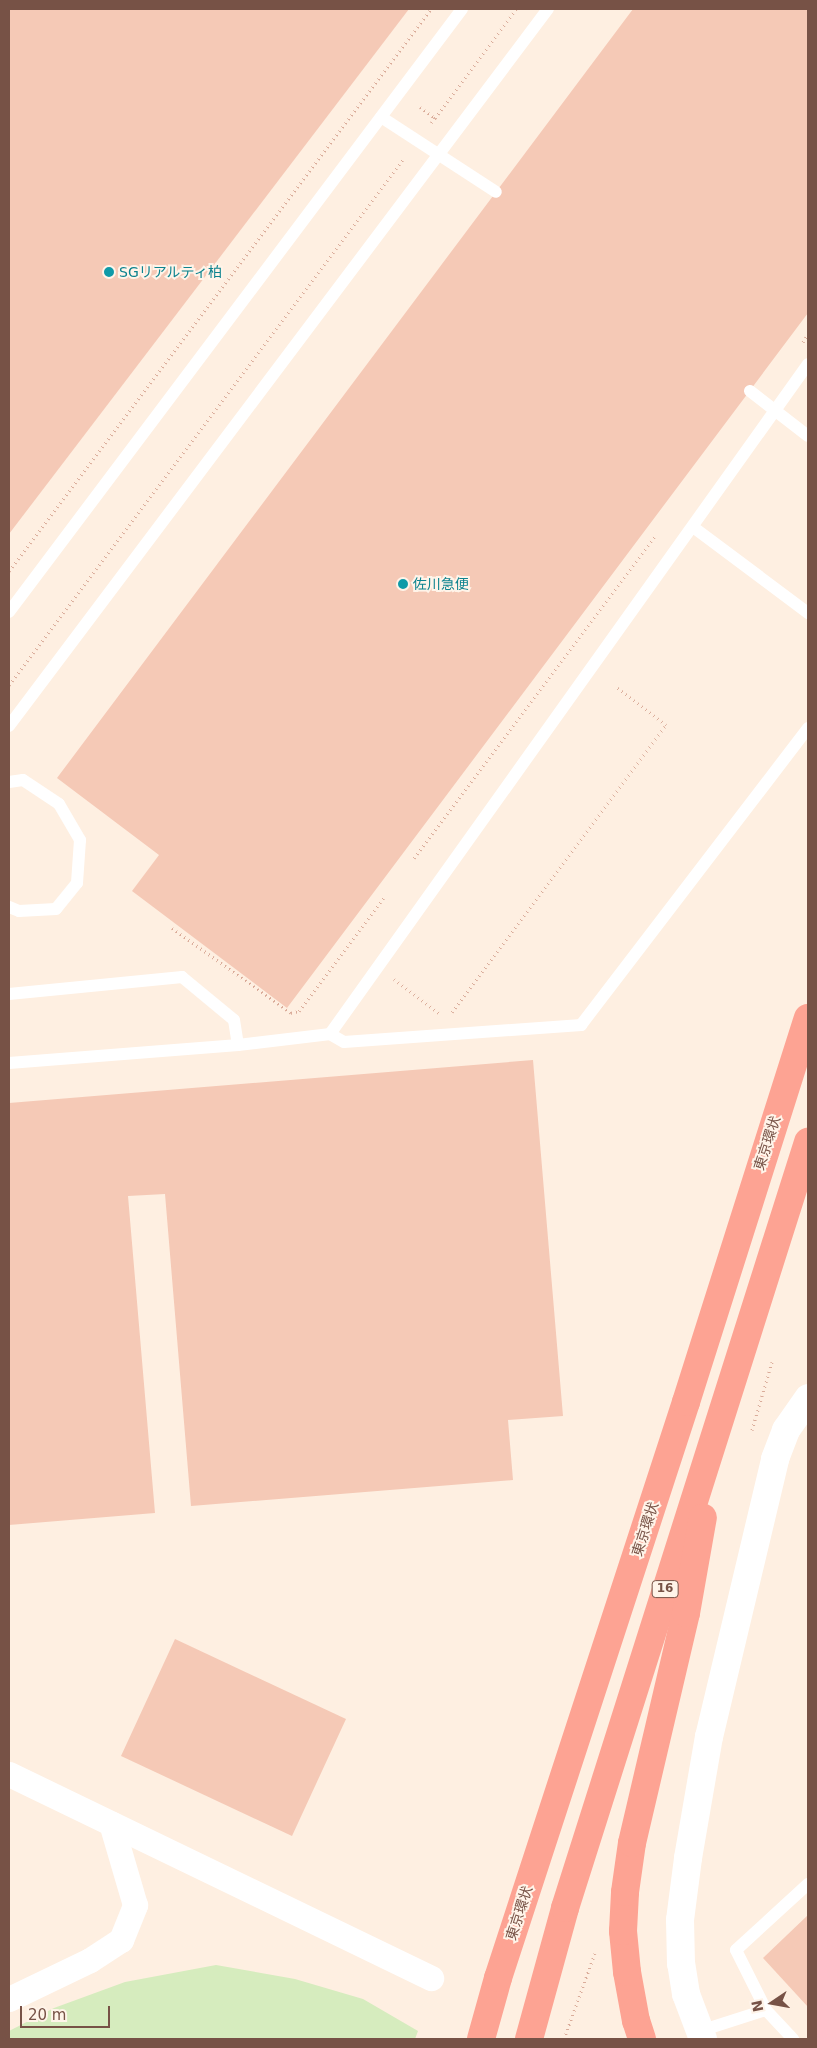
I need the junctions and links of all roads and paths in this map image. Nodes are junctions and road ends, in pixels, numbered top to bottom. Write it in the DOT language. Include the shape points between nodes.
graph roads {
  1 [pos="431,9"];
  2 [pos="462,9"];
  3 [pos="516,9"];
  4 [pos="548,9"];
  5 [pos="420,108"];
  6 [pos="381,117"];
  7 [pos="434,118"];
  8 [pos="427,129"];
  9 [pos="404,158"];
  10 [pos="496,192"];
  11 [pos="808,364"];
  12 [pos="750,391"];
  13 [pos="774,410"];
  14 [pos="808,436"];
  15 [pos="693,527"];
  16 [pos="657,534"];
  17 [pos="9,571"];
  18 [pos="9,612"];
  19 [pos="808,614"];
  20 [pos="9,685"];
  21 [pos="615,686"];
  22 [pos="9,726"];
  23 [pos="808,728"];
  24 [pos="9,782"];
  25 [pos="414,858"];
  26 [pos="385,896"];
  27 [pos="9,907"];
  28 [pos="172,928"];
  29 [pos="393,979"];
  30 [pos="9,994"];
  31 [pos="808,1018"];
  32 [pos="330,1034"];
  33 [pos="238,1045"];
  34 [pos="9,1063"];
  35 [pos="806,1155"];
  36 [pos="808,1398"];
  37 [pos="720,1414"];
  38 [pos="9,1774"];
  39 [pos="111,1823"];
  40 [pos="808,1884"];
  41 [pos="431,1978"];
  42 [pos="498,1978"];
  43 [pos="9,1999"];
  44 [pos="766,2010"];
  45 [pos="702,2035"];
  46 [pos="467,2039"];
  47 [pos="481,2039"];
  48 [pos="529,2039"];
  49 [pos="642,2039"];
  50 [pos="793,2039"];
  1 -- 17 [label="path"];
  2 -- 6 [label="lane"];
  3 -- 7 [label="path"];
  4 -- 22 [label="lane"];
  5 -- 7 [label="path"];
  6 -- 10 [label="lane"];
  6 -- 18 [label="lane"];
  7 -- 8 [label="path"];
  9 -- 20 [label="path"];
  11 -- 13 [label="lane"];
  12 -- 13 [label="lane"];
  13 -- 14 [label="lane"];
  13 -- 15 [label="lane"];
  15 -- 19 [label="lane"];
  15 -- 32 [label="lane"];
  16 -- 25 [label="path"];
  21 -- 29 [label="path" via="666,725 447,1018"];
  23 -- 32 [label="lane" via="581,1025 344,1042"];
  24 -- 27 [label="lane" via="23,780 59,804 80,840 77,883 56,909 19,911"];
  26 -- 28 [label="path" via="299,1011 292,1013"];
  30 -- 33 [label="lane" via="182,977 234,1020"];
  31 -- 42 [label="highway, 東京環状"];
  32 -- 33 [label="lane"];
  33 -- 34 [label="lane"];
  35 -- 37 [label="highway, 16"];
  36 -- 45 [label="street" via="786,1430 775,1459 709,1738 693,1830 680,1920 681,1964 686,1994"];
  37 -- 48 [label="highway, 16" via="568,1899"];
  37 -- 49 [label="highway" via="686,1613 632,1844 625,1892 623,1931 627,1972"];
  38 -- 39 [label="street"];
  39 -- 41 [label="street"];
  39 -- 43 [label="street" via="135,1905 121,1940 90,1960"];
  40 -- 44 [label="lane" via="736,1950"];
  42 -- 46 [label="highway"];
  42 -- 47 [label="highway, 東京環状"];
  44 -- 45 [label="lane"];
  44 -- 50 [label="lane"];
}
